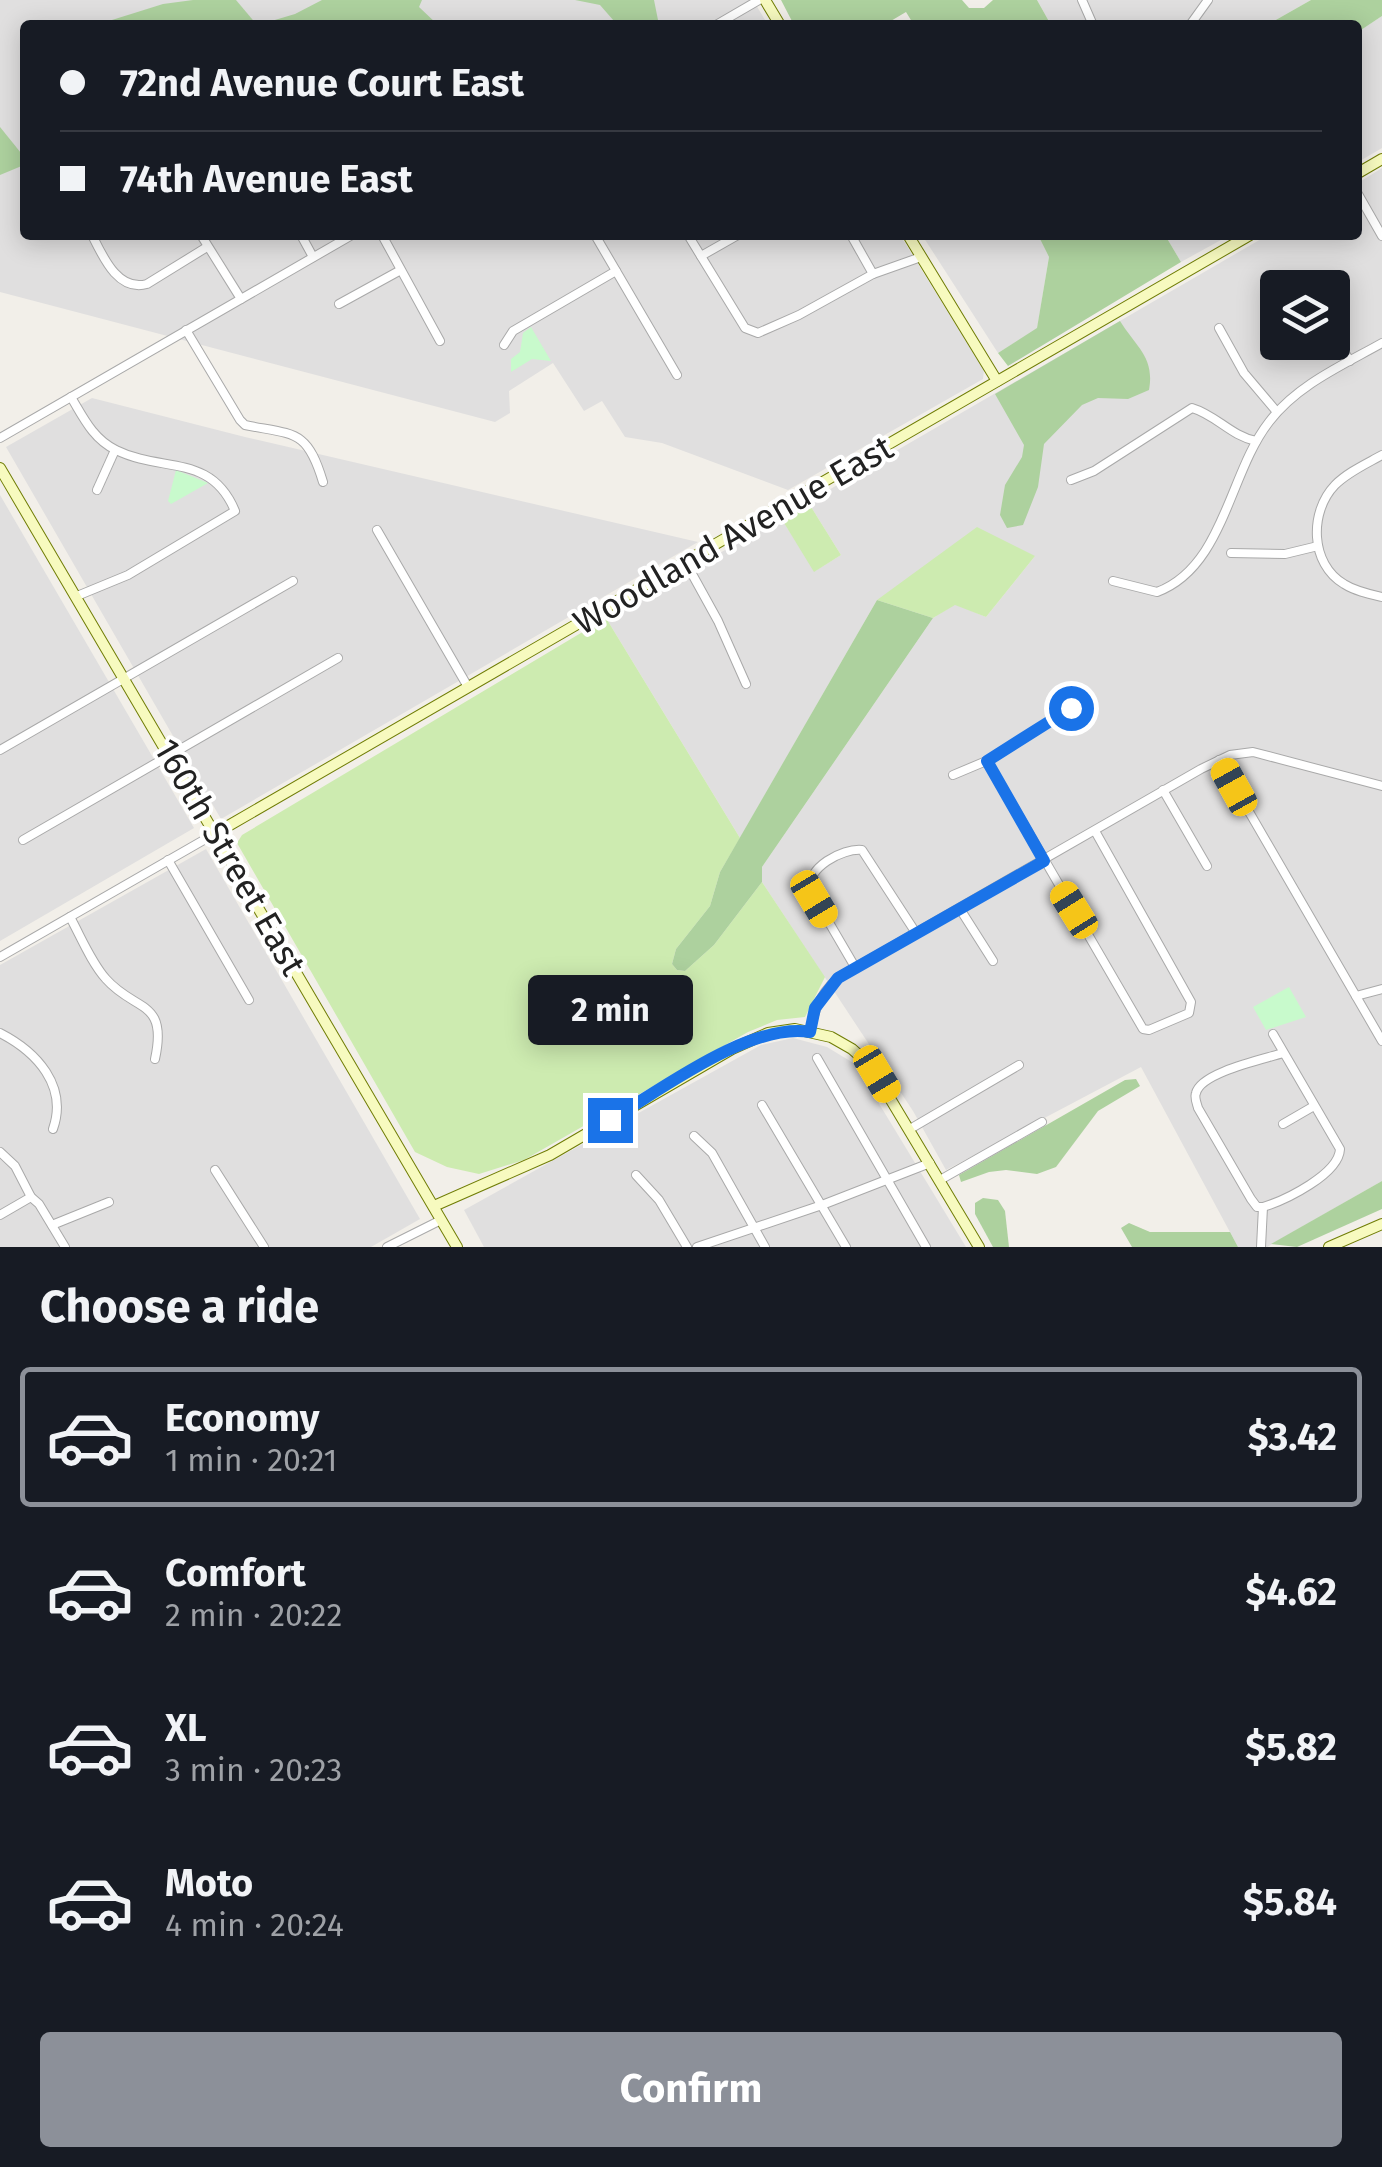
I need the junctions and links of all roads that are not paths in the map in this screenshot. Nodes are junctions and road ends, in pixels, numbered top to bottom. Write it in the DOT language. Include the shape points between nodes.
graph roads {
  1 [pos="762,0"];
  2 [pos="725,20"];
  3 [pos="1362,201"];
  4 [pos="1382,236"];
  5 [pos="96,240"];
  6 [pos="204,240"];
  7 [pos="303,240"];
  8 [pos="343,240"];
  9 [pos="384,240"];
  10 [pos="598,240"];
  11 [pos="691,240"];
  12 [pos="729,240"];
  13 [pos="853,240"];
  14 [pos="911,240"];
  15 [pos="1241,240"];
  16 [pos="207,246"];
  17 [pos="701,256"];
  18 [pos="922,256"];
  19 [pos="313,257"];
  20 [pos="399,270"];
  21 [pos="616,271"];
  22 [pos="873,274"];
  23 [pos="241,298"];
  24 [pos="338,304"];
  25 [pos="1218,328"];
  26 [pos="186,330"];
  27 [pos="440,341"];
  28 [pos="1382,343"];
  29 [pos="504,344"];
  30 [pos="1350,361"];
  31 [pos="677,374"];
  32 [pos="997,381"];
  33 [pos="71,397"];
  34 [pos="1277,412"];
  35 [pos="0,438"];
  36 [pos="1254,441"];
  37 [pos="115,450"];
  38 [pos="1382,455"];
  39 [pos="0,468"];
  40 [pos="1070,480"];
  41 [pos="323,482"];
  42 [pos="98,490"];
  43 [pos="377,530"];
  44 [pos="1319,551"];
  45 [pos="1231,553"];
  46 [pos="686,563"];
  47 [pos="293,581"];
  48 [pos="1113,581"];
  49 [pos="77,596"];
  50 [pos="1382,597"];
  51 [pos="338,658"];
  52 [pos="125,678"];
  53 [pos="746,684"];
  54 [pos="468,688"];
  55 [pos="1071,708"];
  56 [pos="0,750"];
  57 [pos="171,756"];
  58 [pos="1220,760"];
  59 [pos="987,761"];
  60 [pos="953,775"];
  61 [pos="1382,786"];
  62 [pos="1163,790"];
  63 [pos="1095,832"];
  64 [pos="216,833"];
  65 [pos="23,840"];
  66 [pos="168,860"];
  67 [pos="1044,861"];
  68 [pos="1207,866"];
  69 [pos="960,909"];
  70 [pos="70,917"];
  71 [pos="916,934"];
  72 [pos="0,956"];
  73 [pos="993,961"];
  74 [pos="855,967"];
  75 [pos="1382,989"];
  76 [pos="1356,996"];
  77 [pos="249,1000"];
  78 [pos="810,1032"];
  79 [pos="0,1034"];
  80 [pos="1273,1034"];
  81 [pos="1382,1040"];
  82 [pos="1284,1053"];
  83 [pos="818,1058"];
  84 [pos="154,1059"];
  85 [pos="1019,1065"];
  86 [pos="762,1105"];
  87 [pos="1314,1106"];
  88 [pos="1042,1122"];
  89 [pos="1283,1124"];
  90 [pos="910,1128"];
  91 [pos="53,1129"];
  92 [pos="694,1136"];
  93 [pos="0,1152"];
  94 [pos="930,1162"];
  95 [pos="214,1170"];
  96 [pos="636,1176"];
  97 [pos="940,1180"];
  98 [pos="886,1182"];
  99 [pos="31,1197"];
  100 [pos="109,1202"];
  101 [pos="822,1205"];
  102 [pos="434,1206"];
  103 [pos="1263,1207"];
  104 [pos="0,1215"];
  105 [pos="441,1220"];
  106 [pos="1382,1224"];
  107 [pos="52,1225"];
  108 [pos="754,1228"];
  109 [pos="65,1247"];
  110 [pos="264,1247"];
  111 [pos="387,1247"];
  112 [pos="457,1247"];
  113 [pos="687,1247"];
  114 [pos="697,1247"];
  115 [pos="766,1247"];
  116 [pos="846,1247"];
  117 [pos="926,1247"];
  118 [pos="978,1247"];
  119 [pos="1261,1247"];
  120 [pos="1329,1247"];
  1 -- 2 [label="street"];
  3 -- 4 [label="street"];
  5 -- 16 [label="street" via="127,285 147,284"];
  6 -- 16 [label="street"];
  7 -- 19 [label="street"];
  8 -- 19 [label="street"];
  9 -- 20 [label="street"];
  10 -- 21 [label="street"];
  11 -- 17 [label="street"];
  12 -- 17 [label="street"];
  13 -- 22 [label="street"];
  14 -- 18 [label="street"];
  15 -- 32 [label="street, Woodland Avenue East"];
  16 -- 23 [label="street"];
  17 -- 22 [label="street" via="745,328 756,333"];
  18 -- 22 [label="street"];
  18 -- 32 [label="street"];
  19 -- 23 [label="street"];
  20 -- 24 [label="street"];
  20 -- 27 [label="street"];
  21 -- 29 [label="street" via="514,331"];
  21 -- 31 [label="street"];
  23 -- 26 [label="street"];
  25 -- 34 [label="street"];
  26 -- 33 [label="street"];
  26 -- 41 [label="street" via="240,420 307,442"];
  28 -- 30 [label="street"];
  30 -- 34 [label="street"];
  32 -- 46 [label="street, Woodland Avenue East"];
  33 -- 35 [label="street"];
  33 -- 37 [label="street" via="90,430"];
  34 -- 36 [label="street"];
  36 -- 40 [label="street" via="1192,408"];
  36 -- 48 [label="street" via="1212,540 1181,578 1157,592"];
  37 -- 42 [label="street"];
  37 -- 49 [label="street" via="207,475 235,511 128,575"];
  38 -- 44 [label="street" via="1330,491 1320,510"];
  39 -- 49 [label="street, 160th Street East"];
  43 -- 54 [label="street"];
  44 -- 45 [label="street"];
  44 -- 50 [label="street" via="1345,585"];
  46 -- 53 [label="street"];
  46 -- 54 [label="street, Woodland Avenue East"];
  47 -- 52 [label="street"];
  49 -- 52 [label="street, 160th Street East"];
  51 -- 57 [label="street"];
  52 -- 56 [label="street"];
  52 -- 57 [label="street, 160th Street East"];
  54 -- 64 [label="street, Woodland Avenue East"];
  55 -- 59 [label="street"];
  57 -- 64 [label="street, 160th Street East"];
  57 -- 65 [label="street"];
  58 -- 61 [label="street" via="1254,752"];
  58 -- 62 [label="street"];
  58 -- 76 [label="street"];
  59 -- 60 [label="street"];
  59 -- 67 [label="street"];
  62 -- 63 [label="street"];
  62 -- 68 [label="street"];
  63 -- 67 [label="street"];
  63 -- 67 [label="street" via="1191,1006 1189,1013 1145,1030"];
  64 -- 66 [label="street"];
  64 -- 102 [label="street, 160th Street East"];
  66 -- 70 [label="street"];
  66 -- 77 [label="street"];
  67 -- 69 [label="street"];
  69 -- 71 [label="street"];
  69 -- 73 [label="street"];
  70 -- 72 [label="street"];
  70 -- 84 [label="street" via="106,979 149,1010 158,1032"];
  71 -- 74 [label="street"];
  71 -- 74 [label="street" via="864,852 850,850 808,879"];
  74 -- 78 [label="street" via="825,991"];
  75 -- 76 [label="street"];
  76 -- 81 [label="street"];
  78 -- 90 [label="street" via="863,1057"];
  78 -- 102 [label="street" via="782,1030 750,1040 550,1155"];
  79 -- 91 [label="street" via="26,1049 52,1081 59,1108"];
  80 -- 82 [label="street"];
  82 -- 87 [label="street"];
  82 -- 103 [label="street" via="1215,1076 1196,1091 1206,1124 1250,1200"];
  83 -- 98 [label="street"];
  85 -- 90 [label="street"];
  86 -- 101 [label="street"];
  87 -- 89 [label="street"];
  87 -- 103 [label="street" via="1340,1149 1339,1159 1332,1170"];
  88 -- 97 [label="street"];
  90 -- 94 [label="street"];
  92 -- 108 [label="street" via="712,1153"];
  93 -- 99 [label="street"];
  94 -- 97 [label="street"];
  94 -- 98 [label="street"];
  95 -- 110 [label="street"];
  96 -- 113 [label="street"];
  97 -- 118 [label="street"];
  98 -- 101 [label="street"];
  98 -- 117 [label="street"];
  99 -- 104 [label="street"];
  99 -- 107 [label="street"];
  100 -- 107 [label="street"];
  101 -- 108 [label="street"];
  101 -- 116 [label="street"];
  102 -- 105 [label="street, 160th Street East"];
  103 -- 119 [label="street"];
  105 -- 111 [label="street"];
  105 -- 112 [label="street, 160th Street East"];
  106 -- 120 [label="street"];
  107 -- 109 [label="street"];
  108 -- 114 [label="street"];
  108 -- 115 [label="street"];
}
